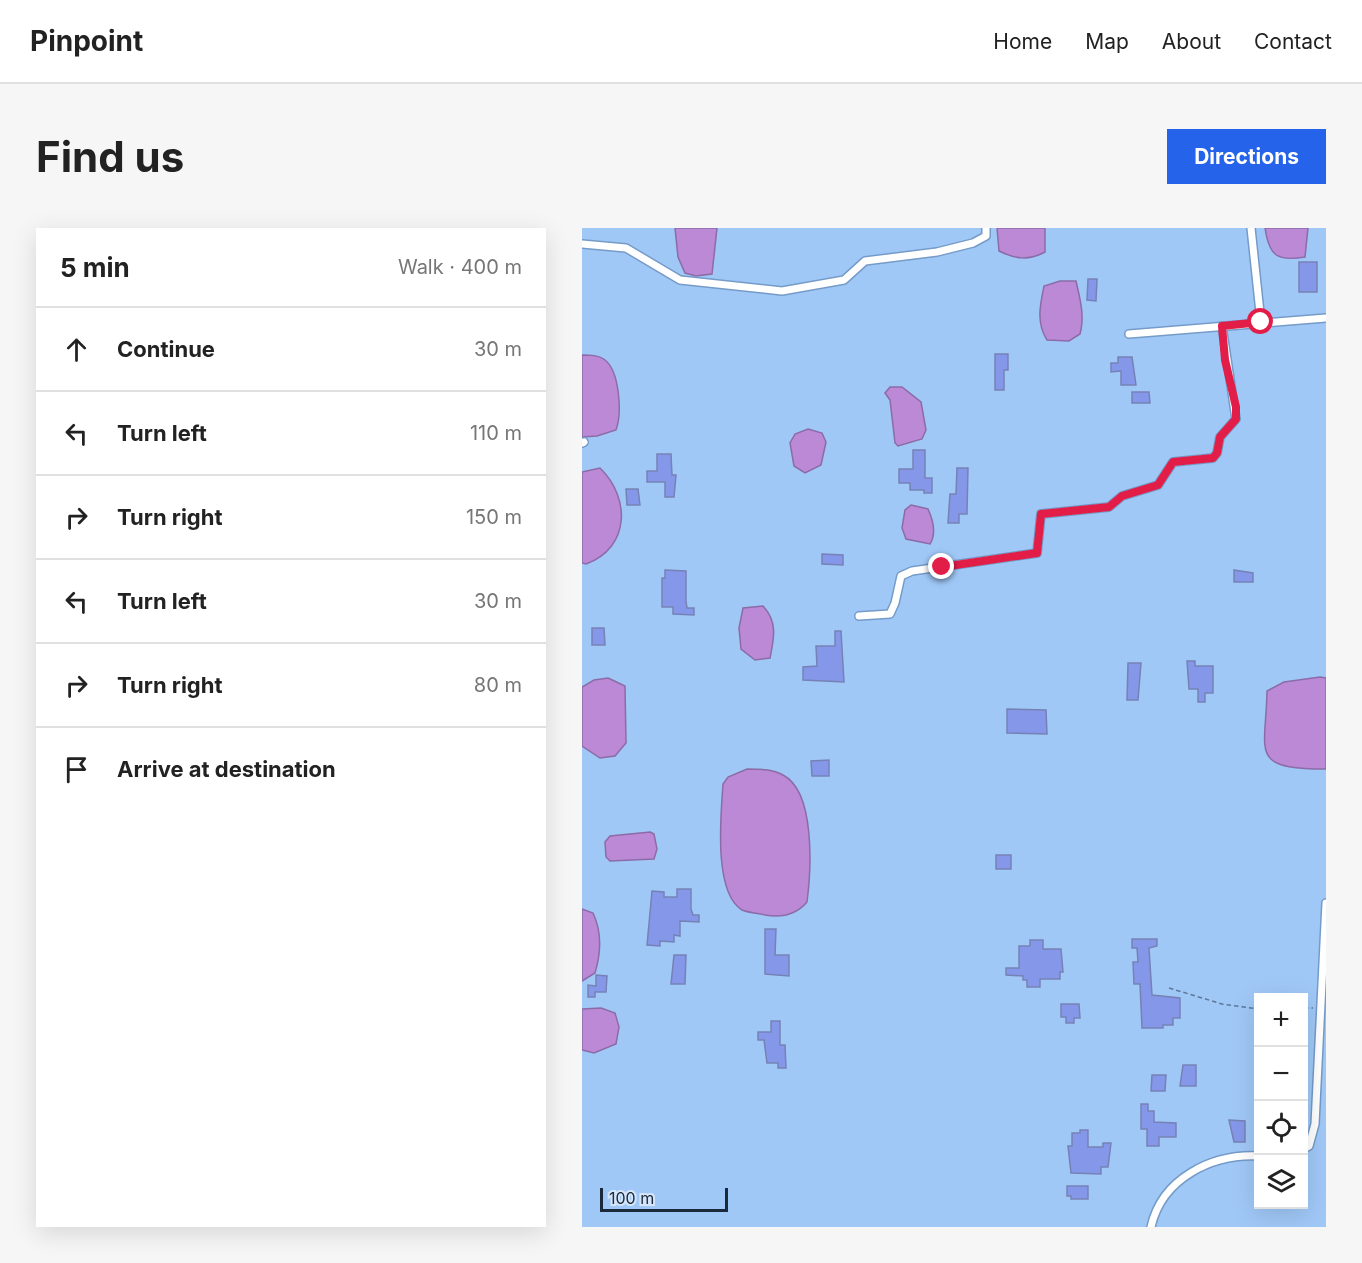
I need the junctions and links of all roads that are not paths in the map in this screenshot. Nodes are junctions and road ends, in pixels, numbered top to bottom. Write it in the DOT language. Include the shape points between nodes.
graph roads {
  1 [pos="986,228"];
  2 [pos="1251,228"];
  3 [pos="582,244"];
  4 [pos="1326,318"];
  5 [pos="1261,322"];
  6 [pos="1222,326"];
  7 [pos="1129,334"];
  8 [pos="859,616"];
  9 [pos="1326,903"];
  10 [pos="1308,1147"];
  11 [pos="1254,1156"];
  12 [pos="1151,1227"];
  1 -- 3 [label="street" via="986,237 973,243 865,261 844,280 782,291 680,280 626,248"];
  2 -- 5 [label="street"];
  4 -- 5 [label="street"];
  5 -- 6 [label="street"];
  6 -- 7 [label="street"];
  6 -- 8 [label="street" via="1236,419 1220,437 1213,458 1173,462 1158,485 1122,496 1109,507 1041,514 1037,553 912,571 901,576 890,614"];
  9 -- 10 [label="street" via="1315,1124"];
  11 -- 12 [label="street" via="1224,1158 1190,1174 1167,1190"];
}
